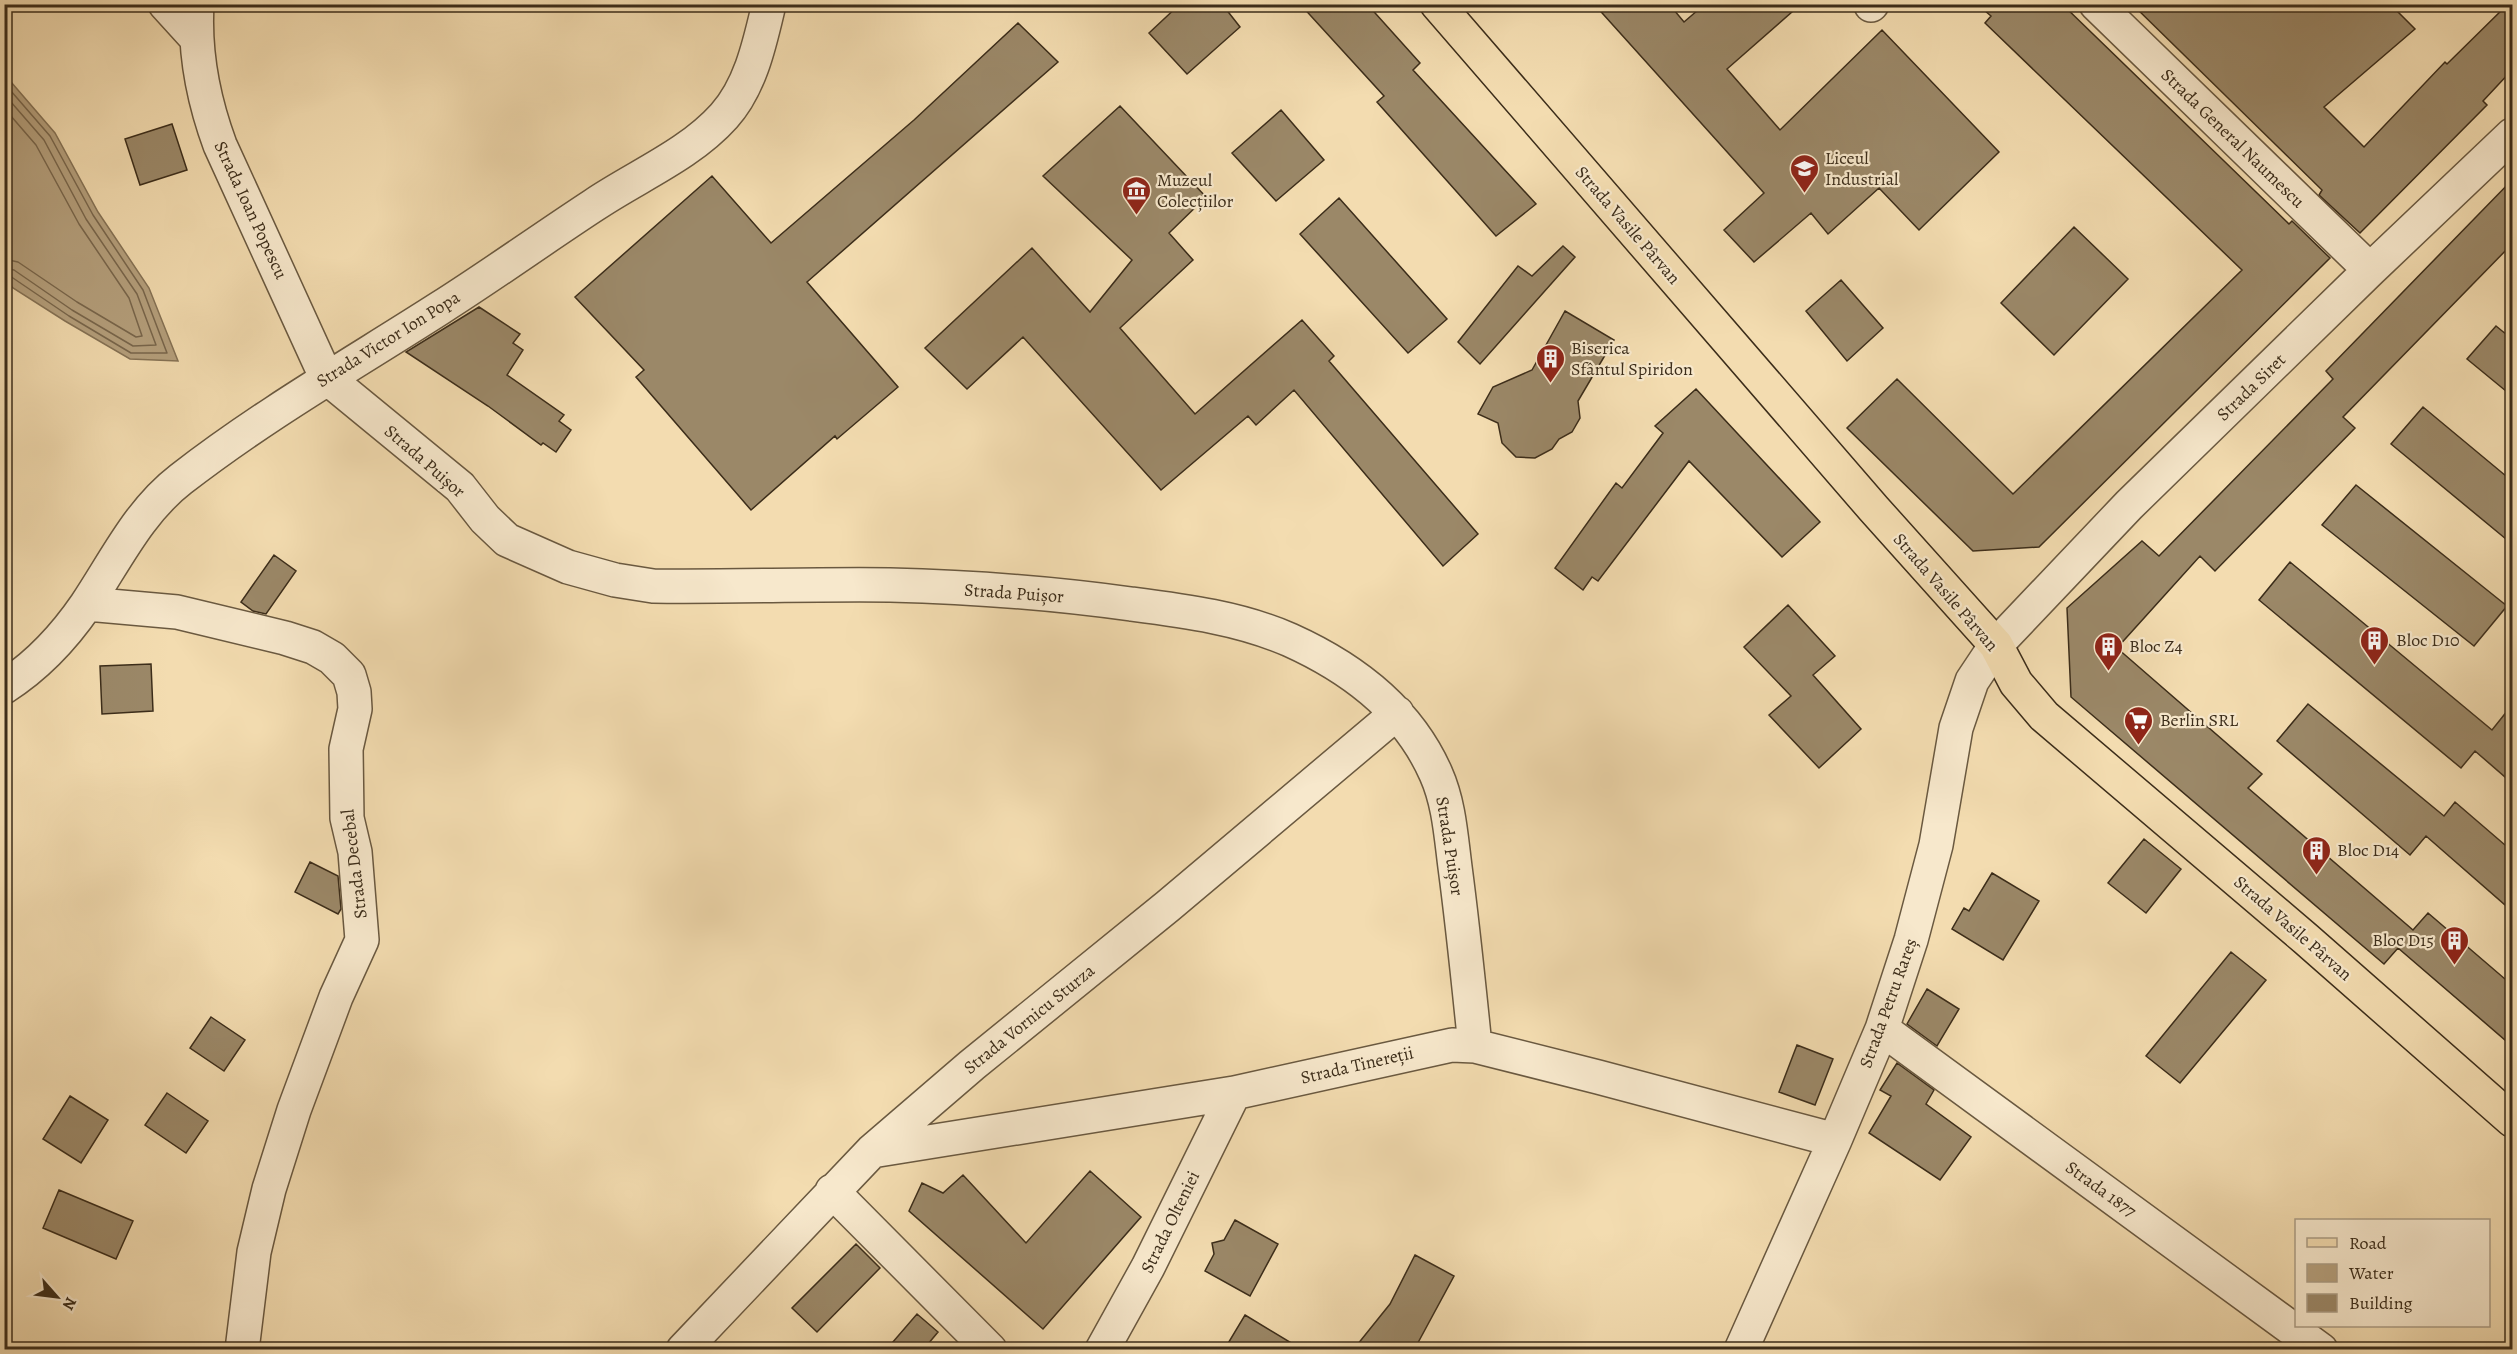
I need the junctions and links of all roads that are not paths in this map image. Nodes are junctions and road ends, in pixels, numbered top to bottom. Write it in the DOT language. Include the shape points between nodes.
graph roads {
  1 [pos="165,4"];
  2 [pos="197,4"];
  3 [pos="769,4"];
  4 [pos="1437,4"];
  5 [pos="2097,4"];
  6 [pos="195,37"];
  7 [pos="2512,135"];
  8 [pos="2370,270"];
  9 [pos="326,377"];
  10 [pos="87,604"];
  11 [pos="1996,645"];
  12 [pos="4,687"];
  13 [pos="1397,713"];
  14 [pos="1882,1029"];
  15 [pos="1475,1046"];
  16 [pos="1234,1093"];
  17 [pos="2512,1120"];
  18 [pos="1835,1140"];
  19 [pos="872,1151"];
  20 [pos="832,1191"];
  21 [pos="242,1350"];
  22 [pos="683,1350"];
  23 [pos="990,1350"];
  24 [pos="1102,1350"];
  25 [pos="1741,1350"];
  26 [pos="2321,1350"];
  1 -- 6 [label="street"];
  2 -- 6 [label="street, Strada Ioan Popescu"];
  3 -- 9 [label="street, Strada Victor Ion Popa" via="744,85 725,115 694,144"];
  4 -- 11 [label="main road, Strada Vasile Pârvan"];
  5 -- 8 [label="street, Strada General Naumescu"];
  6 -- 9 [label="street, Strada Ioan Popescu" via="199,74 220,145"];
  7 -- 8 [label="street, Strada Siret"];
  8 -- 11 [label="street, Strada Siret" via="2129,505"];
  9 -- 10 [label="street, Strada Victor Ion Popa" via="236,436 169,488 122,545"];
  9 -- 13 [label="street, Strada Puișor" via="460,487 507,540 568,567 653,586 880,585 1001,590 1188,612 1239,622 1289,639 1372,687"];
  10 -- 12 [label="street, Strada Victor Ion Popa" via="46,653"];
  10 -- 21 [label="street, Strada Decebal" via="177,612 313,647 350,675 354,692 355,709 346,749 347,818 355,852 362,940 336,997 269,1189 254,1252"];
  11 -- 14 [label="street, Strada Petru Rareș" via="1972,681 1956,728 1936,845"];
  11 -- 17 [label="main road, Strada Vasile Pârvan" via="2016,682 2044,716"];
  13 -- 15 [label="street, Strada Puișor" via="1423,748 1447,808"];
  13 -- 19 [label="street, Strada Vornicu Sturza"];
  14 -- 18 [label="street, Strada Petru Rareș"];
  14 -- 26 [label="street, Strada 1877"];
  15 -- 16 [label="street, Strada Tinereții" via="1426,1049"];
  15 -- 18 [label="street, Strada Tinereții"];
  16 -- 19 [label="street, Strada Tinereții"];
  16 -- 24 [label="street, Strada Olteniei"];
  18 -- 25 [label="street, Strada Petru Rareș"];
  19 -- 20 [label="street, Strada Vornicu Sturza"];
  20 -- 22 [label="street, Strada Vornicu Sturza"];
  20 -- 23 [label="street"];
}
